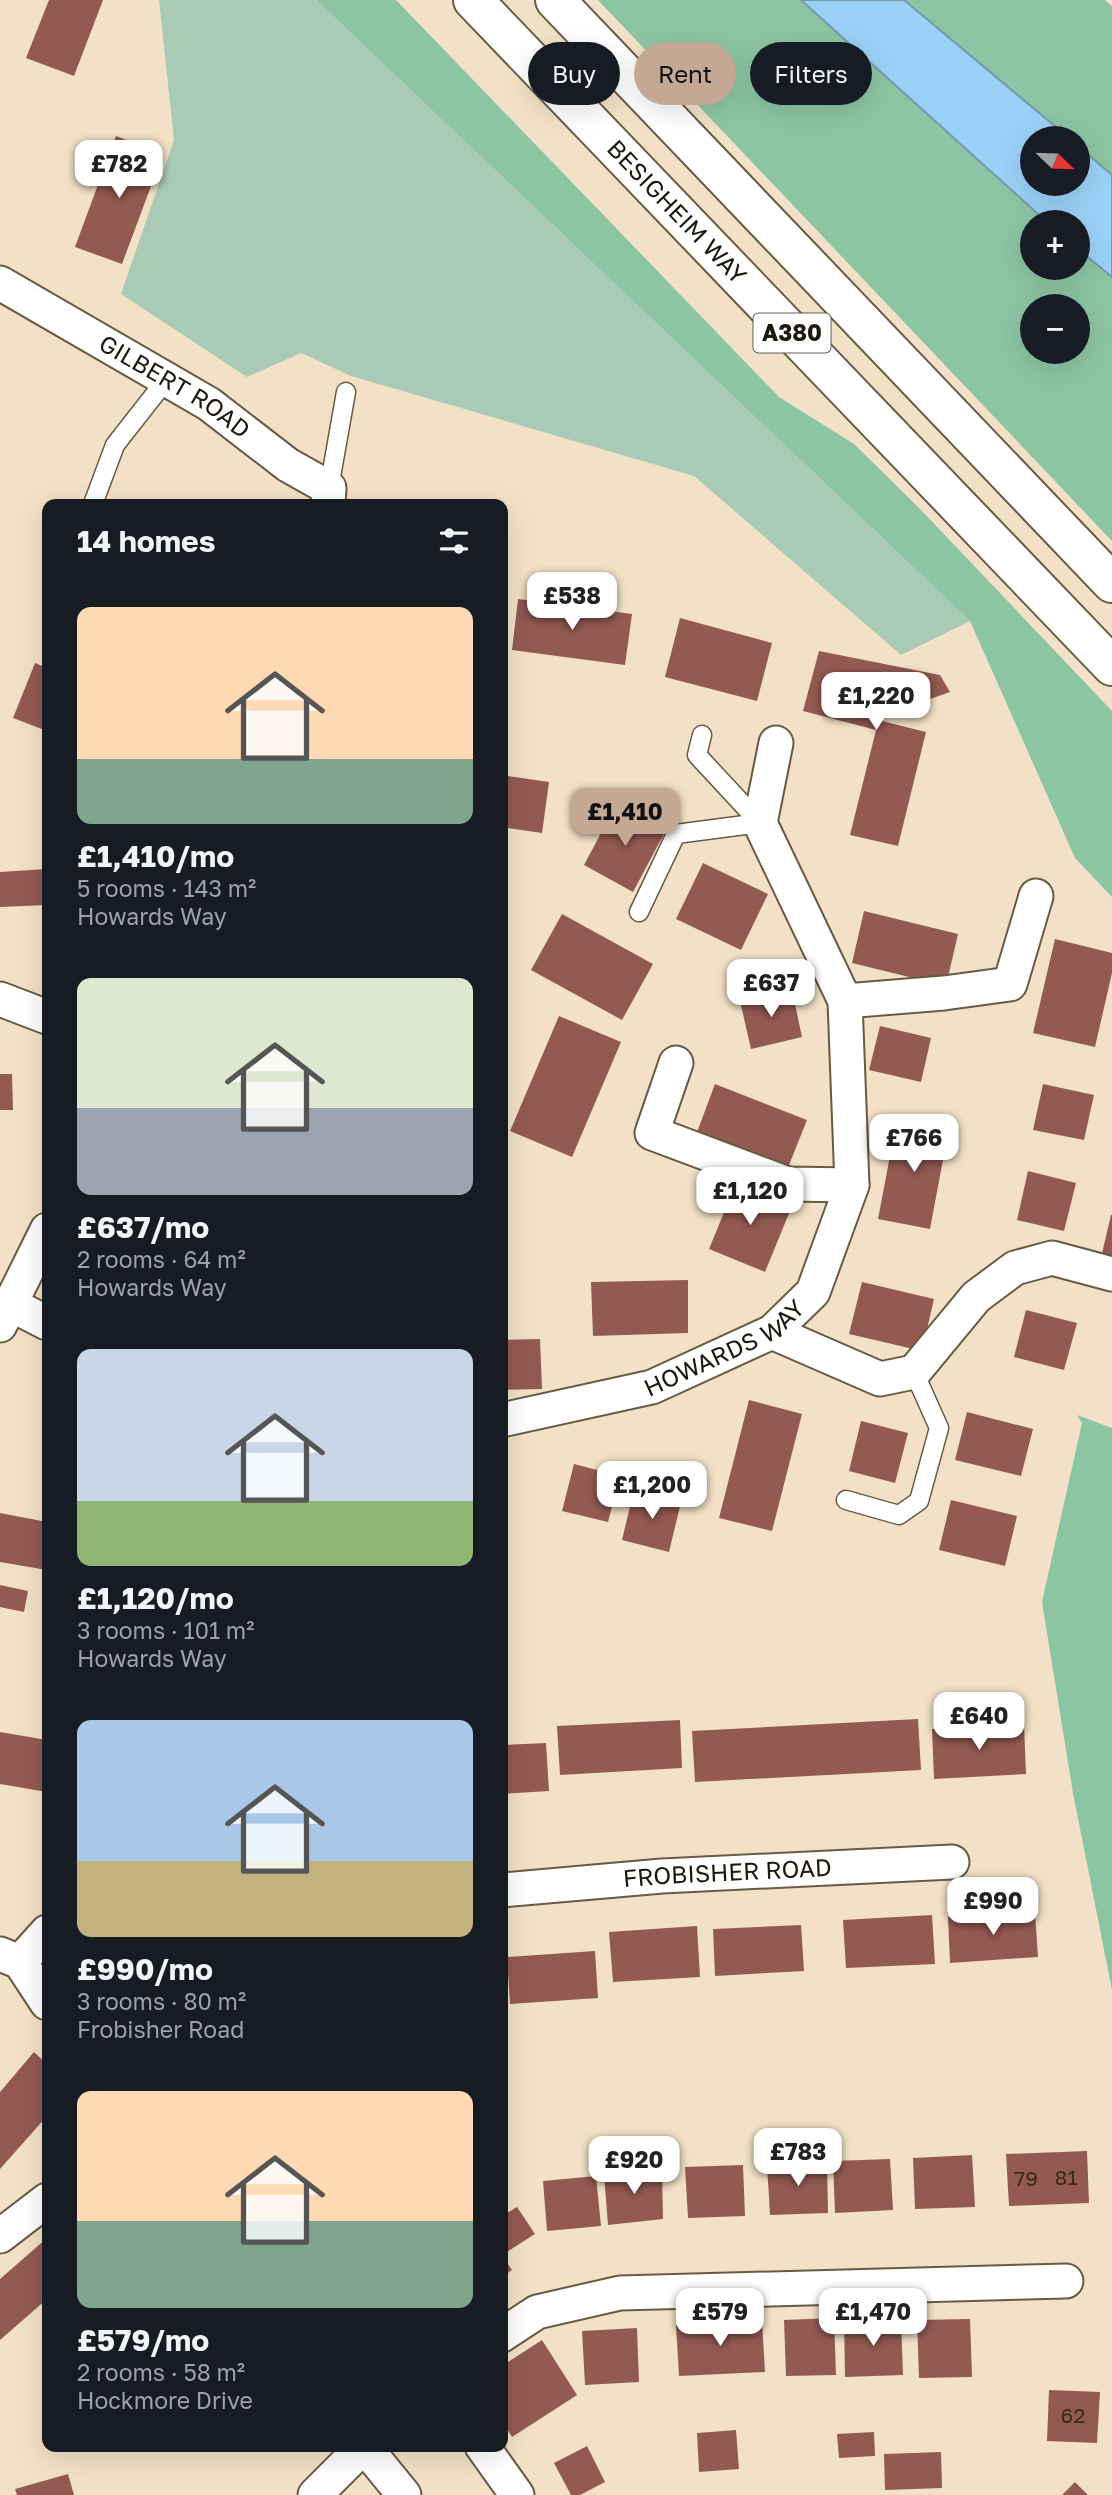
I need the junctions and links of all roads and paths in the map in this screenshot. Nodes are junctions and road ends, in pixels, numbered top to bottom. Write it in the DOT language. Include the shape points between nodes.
graph roads {
  1 [pos="472,0"];
  2 [pos="555,0"];
  3 [pos="0,284"];
  4 [pos="166,380"];
  5 [pos="346,392"];
  6 [pos="329,496"];
  7 [pos="95,499"];
  8 [pos="1112,583"];
  9 [pos="1112,666"];
  10 [pos="702,735"];
  11 [pos="776,743"];
  12 [pos="760,823"];
  13 [pos="1037,896"];
  14 [pos="639,912"];
  15 [pos="0,999"];
  16 [pos="845,1001"];
  17 [pos="42,1015"];
  18 [pos="676,1063"];
  19 [pos="852,1185"];
  20 [pos="42,1240"];
  21 [pos="1112,1274"];
  22 [pos="5,1315"];
  23 [pos="42,1322"];
  24 [pos="772,1332"];
  25 [pos="914,1372"];
  26 [pos="508,1418"];
  27 [pos="846,1500"];
  28 [pos="952,1862"];
  29 [pos="508,1889"];
  30 [pos="42,1936"];
  31 [pos="10,1958"];
  32 [pos="42,1997"];
  33 [pos="42,2204"];
  34 [pos="0,2236"];
  35 [pos="1066,2281"];
  36 [pos="508,2331"];
  37 [pos="358,2452"];
  38 [pos="369,2452"];
  39 [pos="486,2452"];
  40 [pos="315,2495"];
  41 [pos="404,2495"];
  42 [pos="517,2495"];
  1 -- 9 [label="highway, BESIGHEIM WAY / A380"];
  2 -- 8 [label="highway, A380"];
  3 -- 4 [label="street, GILBERT ROAD"];
  4 -- 6 [label="street, GILBERT ROAD" via="209,404"];
  4 -- 7 [label="lane" via="116,445"];
  5 -- 6 [label="lane"];
  10 -- 12 [label="lane" via="697,755"];
  11 -- 12 [label="street"];
  12 -- 14 [label="lane" via="676,834"];
  12 -- 16 [label="street, HOWARDS WAY"];
  13 -- 16 [label="street" via="1010,984"];
  15 -- 17 [label="street"];
  16 -- 19 [label="street, HOWARDS WAY"];
  18 -- 19 [label="street" via="652,1133 788,1184"];
  19 -- 24 [label="street, HOWARDS WAY" via="813,1292"];
  20 -- 22 [label="street"];
  21 -- 25 [label="street" via="1052,1258 1015,1268 975,1297"];
  22 -- 23 [label="street"];
  24 -- 25 [label="street" via="880,1379"];
  24 -- 26 [label="street, HOWARDS WAY" via="652,1387"];
  25 -- 27 [label="lane" via="939,1427 919,1501 899,1515"];
  28 -- 29 [label="street, FROBISHER ROAD" via="662,1876"];
  30 -- 31 [label="street"];
  31 -- 32 [label="street"];
  33 -- 34 [label="street"];
  35 -- 36 [label="street" via="620,2293 537,2312"];
  37 -- 40 [label="street"];
  38 -- 41 [label="street"];
  39 -- 42 [label="street"];
}
